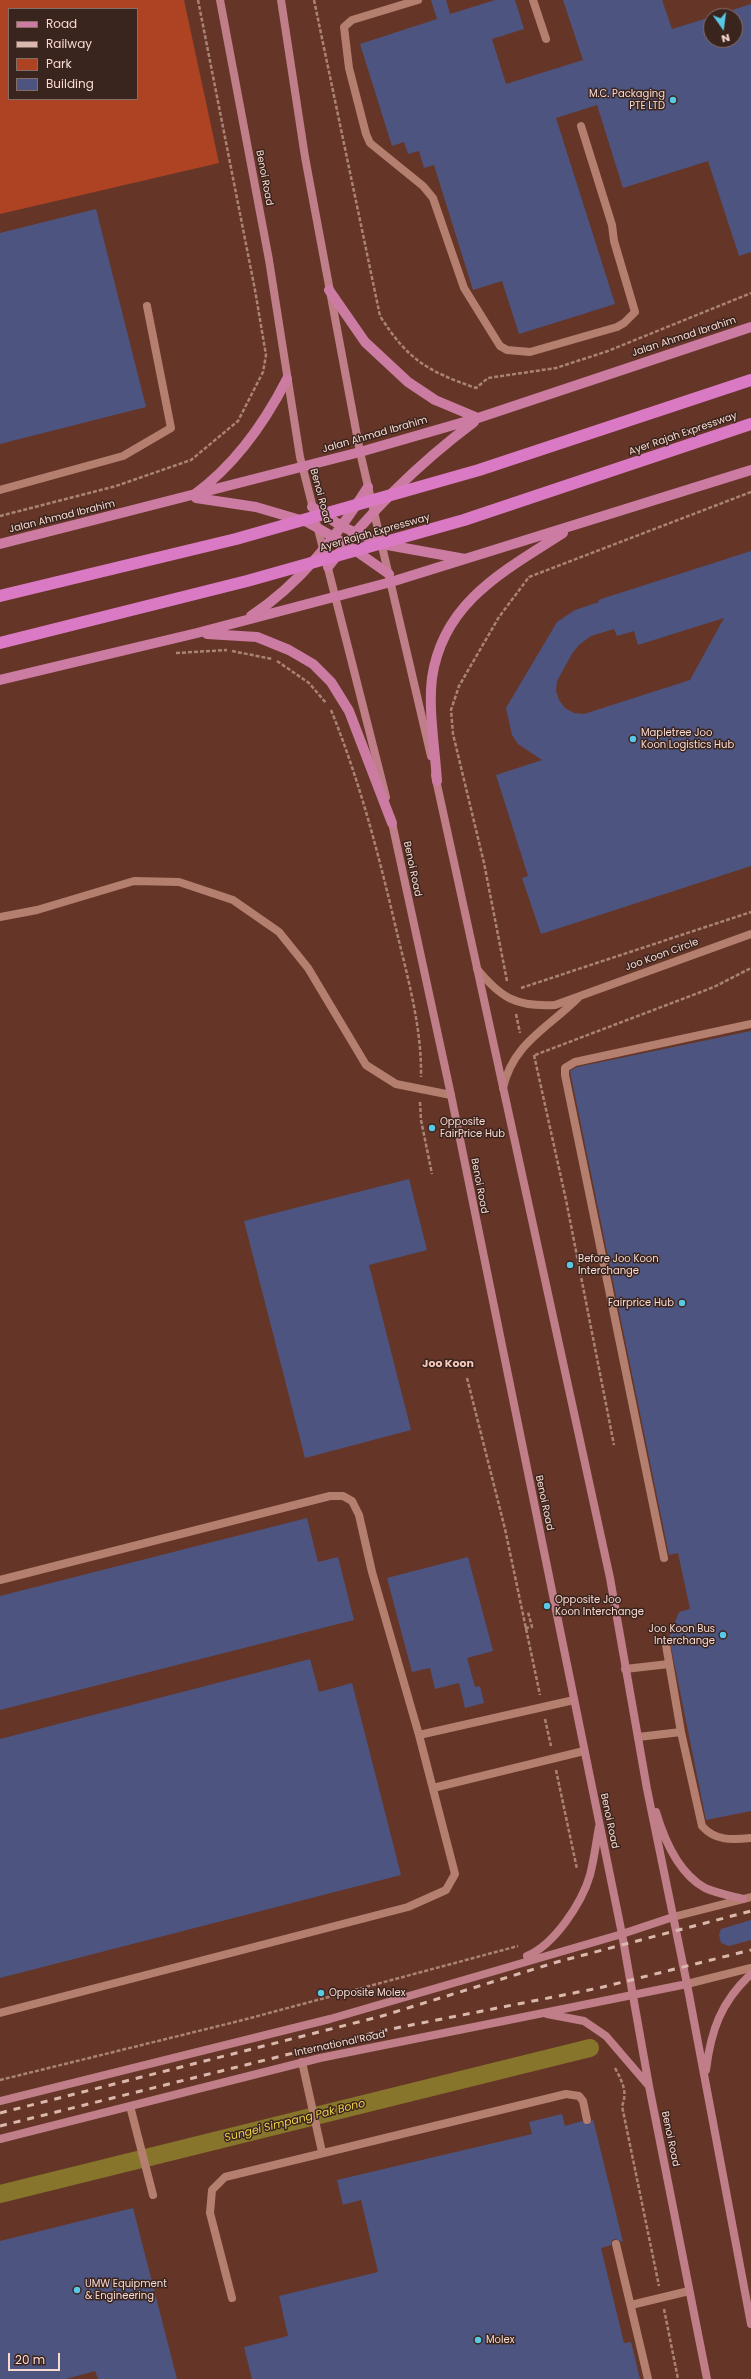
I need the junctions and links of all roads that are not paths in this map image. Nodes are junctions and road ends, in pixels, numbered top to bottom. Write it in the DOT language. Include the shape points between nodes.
graph roads {
  1 [pos="220,0"];
  2 [pos="281,0"];
  3 [pos="418,0"];
  4 [pos="533,0"];
  5 [pos="546,39"];
  6 [pos="581,126"];
  7 [pos="329,290"];
  8 [pos="147,306"];
  9 [pos="751,327"];
  10 [pos="287,379"];
  11 [pos="751,380"];
  12 [pos="478,418"];
  13 [pos="751,424"];
  14 [pos="360,452"];
  15 [pos="302,467"];
  16 [pos="751,470"];
  17 [pos="368,487"];
  18 [pos="0,490"];
  19 [pos="190,498"];
  20 [pos="312,507"];
  21 [pos="374,510"];
  22 [pos="342,527"];
  23 [pos="573,527"];
  24 [pos="318,529"];
  25 [pos="354,533"];
  26 [pos="335,537"];
  27 [pos="0,544"];
  28 [pos="346,544"];
  29 [pos="382,544"];
  30 [pos="324,550"];
  31 [pos="467,559"];
  32 [pos="328,567"];
  33 [pos="390,578"];
  34 [pos="0,596"];
  35 [pos="336,596"];
  36 [pos="242,621"];
  37 [pos="197,633"];
  38 [pos="0,643"];
  39 [pos="0,680"];
  40 [pos="437,781"];
  41 [pos="392,823"];
  42 [pos="0,917"];
  43 [pos="751,934"];
  44 [pos="476,968"];
  45 [pos="580,996"];
  46 [pos="751,1024"];
  47 [pos="502,1090"];
  48 [pos="451,1095"];
  49 [pos="664,1558"];
  50 [pos="0,1580"];
  51 [pos="666,1645"];
  52 [pos="669,1664"];
  53 [pos="625,1668"];
  54 [pos="574,1700"];
  55 [pos="681,1732"];
  56 [pos="419,1735"];
  57 [pos="638,1737"];
  58 [pos="584,1751"];
  59 [pos="433,1788"];
  60 [pos="647,1789"];
  61 [pos="599,1822"];
  62 [pos="751,1838"];
  63 [pos="747,1898"];
  64 [pos="673,1917"];
  65 [pos="622,1934"];
  66 [pos="751,1968"];
  67 [pos="490,1971"];
  68 [pos="751,1974"];
  69 [pos="687,1984"];
  70 [pos="633,1995"];
  71 [pos="0,2013"];
  72 [pos="542,2013"];
  73 [pos="302,2062"];
  74 [pos="705,2077"];
  75 [pos="649,2086"];
  76 [pos="0,2101"];
  77 [pos="130,2106"];
  78 [pos="587,2120"];
  79 [pos="0,2139"];
  80 [pos="322,2151"];
  81 [pos="152,2194"];
  82 [pos="616,2244"];
  83 [pos="689,2290"];
  84 [pos="232,2298"];
  85 [pos="631,2305"];
  86 [pos="751,2324"];
  87 [pos="648,2379"];
  88 [pos="707,2379"];
  1 -- 10 [label="main road, Benoi Road" via="269,260"];
  2 -- 7 [label="main road"];
  3 -- 6 [label="street" via="352,20 344,27 349,68 364,127 370,143 423,186 433,198 467,295 494,339 507,350 530,352 617,327 635,312 614,241 612,225"];
  4 -- 5 [label="street"];
  7 -- 12 [label="main road" via="365,342 408,382 435,400"];
  7 -- 14 [label="main road"];
  8 -- 18 [label="street" via="172,428 123,456"];
  9 -- 12 [label="main road, Jalan Ahmad Ibrahim"];
  10 -- 15 [label="main road, Benoi Road"];
  10 -- 19 [label="main road" via="270,412 240,453"];
  11 -- 34 [label="highway" via="479,470 236,539"];
  12 -- 14 [label="main road, Jalan Ahmad Ibrahim"];
  12 -- 21 [label="main road" via="431,454"];
  13 -- 38 [label="highway, Ayer Rajah Expressway" via="464,520 247,581"];
  14 -- 15 [label="main road, Jalan Ahmad Ibrahim"];
  14 -- 17 [label="main road"];
  15 -- 19 [label="main road, Jalan Ahmad Ibrahim"];
  15 -- 20 [label="main road, Benoi Road"];
  16 -- 23 [label="main road"];
  17 -- 21 [label="main road"];
  17 -- 22 [label="main road"];
  19 -- 24 [label="main road" via="256,507 307,522"];
  19 -- 27 [label="main road, Jalan Ahmad Ibrahim"];
  20 -- 22 [label="main road"];
  20 -- 24 [label="main road, Benoi Road"];
  21 -- 25 [label="main road"];
  21 -- 29 [label="main road"];
  22 -- 25 [label="main road"];
  22 -- 26 [label="main road"];
  23 -- 31 [label="main road"];
  23 -- 40 [label="main road" via="487,585 469,600 447,630 437,653 432,679"];
  24 -- 26 [label="main road"];
  24 -- 30 [label="main road, Benoi Road"];
  25 -- 28 [label="main road"];
  25 -- 29 [label="main road"];
  26 -- 28 [label="main road"];
  26 -- 30 [label="main road"];
  28 -- 32 [label="main road"];
  28 -- 33 [label="main road"];
  29 -- 31 [label="main road"];
  29 -- 33 [label="main road"];
  30 -- 32 [label="main road, Benoi Road"];
  30 -- 36 [label="main road" via="317,560 274,601"];
  31 -- 33 [label="main road"];
  32 -- 35 [label="main road, Benoi Road"];
  33 -- 35 [label="main road"];
  33 -- 40 [label="main road"];
  35 -- 36 [label="main road"];
  35 -- 41 [label="main road, Benoi Road"];
  36 -- 37 [label="main road"];
  37 -- 39 [label="main road"];
  37 -- 41 [label="main road" via="257,637 289,650 312,664 331,682 349,711"];
  40 -- 44 [label="main road"];
  41 -- 48 [label="main road, Benoi Road"];
  42 -- 48 [label="street" via="37,910 134,881 179,882 233,900 279,932 308,968 366,1065 396,1084"];
  43 -- 45 [label="street, Joo Koon Circle"];
  44 -- 45 [label="street, Joo Koon Circle" via="493,988 514,1001 536,1006 555,1005"];
  44 -- 47 [label="main road"];
  45 -- 47 [label="street, Joo Koon Circle" via="522,1049 511,1063"];
  46 -- 49 [label="street" via="575,1062 565,1068 564,1075"];
  47 -- 53 [label="main road" via="610,1578"];
  48 -- 54 [label="main road, Benoi Road"];
  50 -- 56 [label="street" via="330,1496 343,1496 352,1501 359,1515 372,1572"];
  51 -- 52 [label="street"];
  52 -- 53 [label="street"];
  52 -- 55 [label="street"];
  53 -- 57 [label="main road"];
  54 -- 56 [label="street"];
  54 -- 58 [label="main road, Benoi Road"];
  55 -- 57 [label="street"];
  55 -- 62 [label="street" via="702,1826 709,1834 727,1840"];
  56 -- 59 [label="street"];
  57 -- 60 [label="main road"];
  58 -- 59 [label="street"];
  58 -- 61 [label="main road, Benoi Road"];
  59 -- 71 [label="street" via="455,1874 446,1890 434,1897 408,1907"];
  60 -- 63 [label="main road" via="651,1794 664,1840 689,1876 705,1888"];
  60 -- 64 [label="main road"];
  61 -- 65 [label="main road, Benoi Road"];
  61 -- 67 [label="main road" via="590,1876 575,1908 556,1935 535,1953"];
  63 -- 64 [label="street"];
  64 -- 65 [label="main road"];
  64 -- 69 [label="main road"];
  65 -- 67 [label="main road"];
  65 -- 70 [label="main road, Benoi Road"];
  66 -- 69 [label="street"];
  67 -- 76 [label="main road" via="330,2019"];
  68 -- 74 [label="main road" via="738,1986 720,2012 710,2041"];
  69 -- 70 [label="main road, International Road"];
  69 -- 74 [label="main road"];
  70 -- 72 [label="main road, International Road"];
  70 -- 75 [label="main road, Benoi Road"];
  72 -- 73 [label="main road, International Road"];
  72 -- 75 [label="main road" via="584,2021 606,2036"];
  73 -- 77 [label="main road, International Road"];
  73 -- 80 [label="street"];
  74 -- 86 [label="main road"];
  75 -- 83 [label="main road, Benoi Road"];
  77 -- 79 [label="main road, International Road"];
  77 -- 81 [label="street"];
  78 -- 80 [label="street" via="579,2096 566,2094"];
  80 -- 84 [label="street" via="225,2177 212,2190 210,2213"];
  82 -- 85 [label="street"];
  83 -- 85 [label="street"];
  83 -- 88 [label="main road, Benoi Road"];
  85 -- 87 [label="street"];
}
